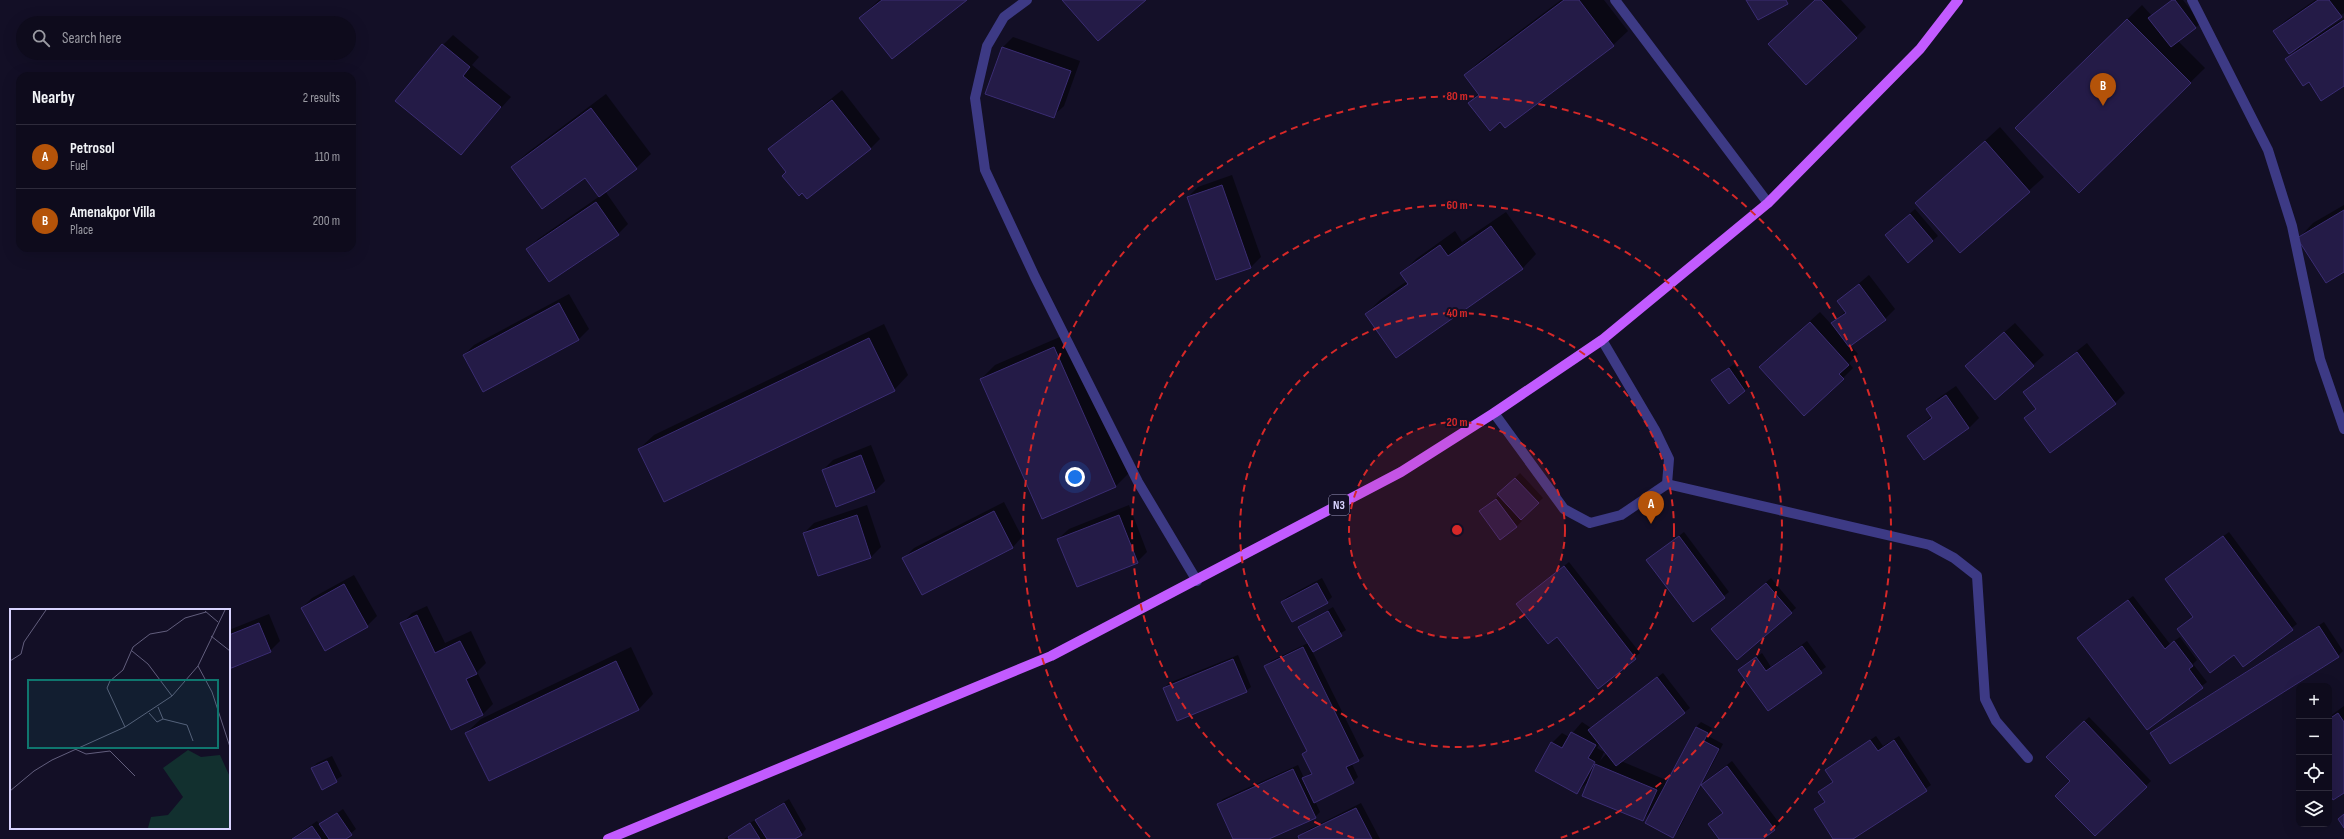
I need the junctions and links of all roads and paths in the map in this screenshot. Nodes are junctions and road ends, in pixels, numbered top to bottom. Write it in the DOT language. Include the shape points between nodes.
graph roads {
  1 [pos="1027,0"];
  2 [pos="1615,0"];
  3 [pos="1958,0"];
  4 [pos="2192,0"];
  5 [pos="1768,203"];
  6 [pos="1602,340"];
  7 [pos="1494,413"];
  8 [pos="2344,429"];
  9 [pos="1667,484"];
  10 [pos="1197,581"];
  11 [pos="2028,758"];
  12 [pos="608,839"];
  1 -- 10 [label="street" via="1004,17 987,46 975,98 985,170 1035,277 1138,482"];
  2 -- 5 [label="street"];
  3 -- 5 [label="main road, N3" via="1920,49"];
  4 -- 8 [label="street" via="2268,150 2292,226 2320,359"];
  5 -- 6 [label="main road, N3"];
  6 -- 7 [label="main road, N3"];
  6 -- 9 [label="street" via="1655,430 1669,459"];
  7 -- 9 [label="street" via="1564,509 1590,522 1621,515"];
  7 -- 10 [label="main road, N3" via="1401,472"];
  9 -- 11 [label="street" via="1930,545 1954,558 1977,576 1985,699 1996,720"];
  10 -- 12 [label="main road, N3" via="1051,656"];
}
